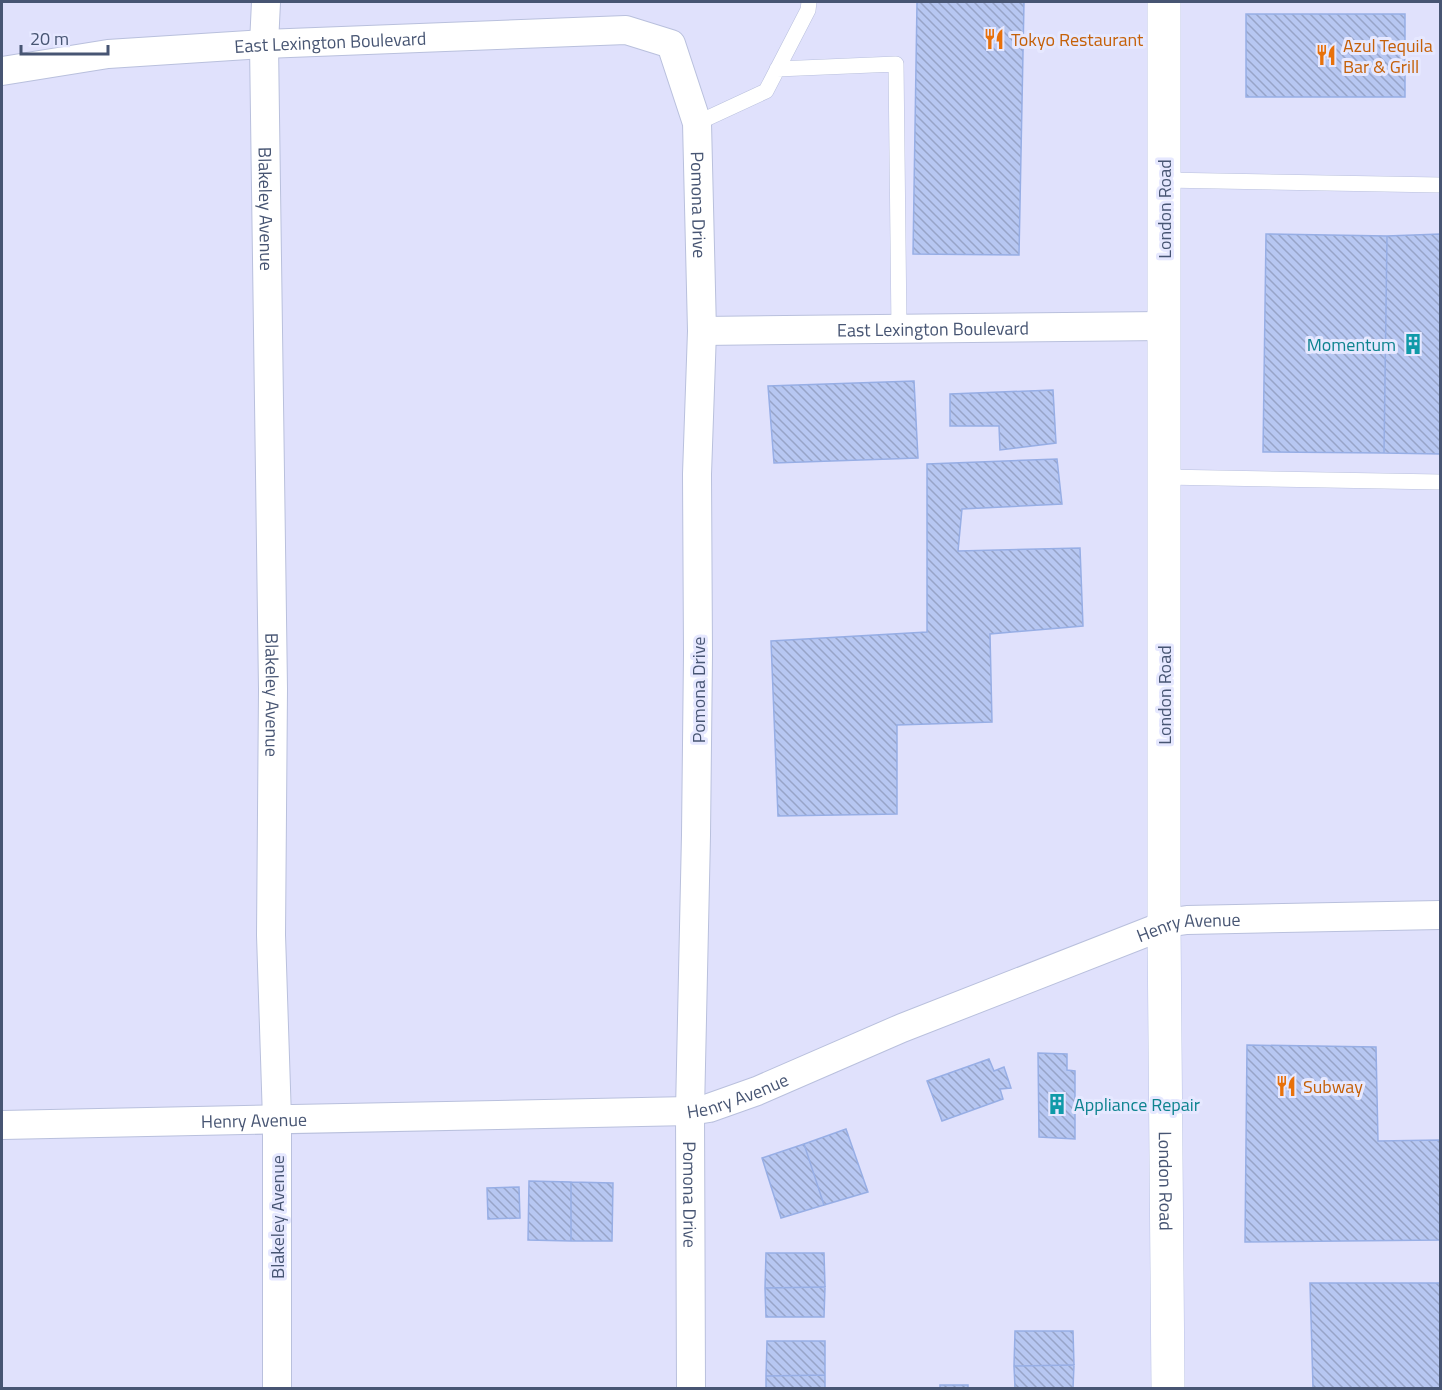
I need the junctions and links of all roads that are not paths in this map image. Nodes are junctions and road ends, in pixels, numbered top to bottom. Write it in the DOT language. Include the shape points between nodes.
graph roads {
  1 [pos="266,2"];
  2 [pos="808,2"];
  3 [pos="1164,2"];
  4 [pos="626,30"];
  5 [pos="264,44"];
  6 [pos="777,69"];
  7 [pos="2,71"];
  8 [pos="697,123"];
  9 [pos="1164,180"];
  10 [pos="1440,185"];
  11 [pos="1163,326"];
  12 [pos="899,329"];
  13 [pos="702,331"];
  14 [pos="1164,477"];
  15 [pos="1440,482"];
  16 [pos="1440,915"];
  17 [pos="1164,925"];
  18 [pos="690,1111"];
  19 [pos="277,1119"];
  20 [pos="2,1125"];
  21 [pos="277,1389"];
  22 [pos="691,1389"];
  23 [pos="1168,1389"];
  1 -- 5 [label="street, Blakeley Avenue"];
  2 -- 6 [label="lane" via="808,10"];
  3 -- 9 [label="street, London Road"];
  4 -- 5 [label="street, East Lexington Boulevard"];
  4 -- 8 [label="street, Pomona Drive" via="671,44"];
  5 -- 7 [label="street, East Lexington Boulevard" via="108,54"];
  5 -- 19 [label="street, Blakeley Avenue" via="273,689 271,935"];
  6 -- 8 [label="lane" via="766,91"];
  6 -- 12 [label="lane" via="896,64"];
  8 -- 13 [label="street, Pomona Drive"];
  9 -- 10 [label="lane"];
  9 -- 11 [label="street, London Road"];
  11 -- 12 [label="street, East Lexington Boulevard"];
  11 -- 14 [label="street, London Road"];
  12 -- 13 [label="street, East Lexington Boulevard"];
  13 -- 18 [label="street, Pomona Drive"];
  14 -- 15 [label="lane"];
  14 -- 17 [label="street, London Road"];
  16 -- 17 [label="street, Henry Avenue" via="1187,920"];
  17 -- 18 [label="street, Henry Avenue" via="902,1028 757,1091"];
  17 -- 23 [label="street, London Road"];
  18 -- 19 [label="street, Henry Avenue"];
  18 -- 22 [label="street, Pomona Drive"];
  19 -- 20 [label="street, Henry Avenue"];
  19 -- 21 [label="street, Blakeley Avenue"];
}
